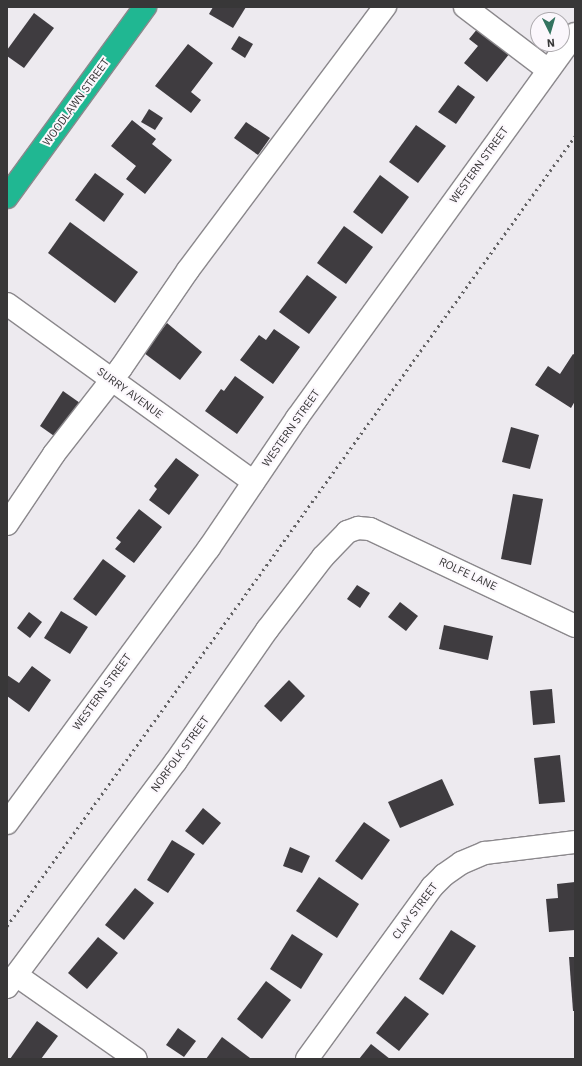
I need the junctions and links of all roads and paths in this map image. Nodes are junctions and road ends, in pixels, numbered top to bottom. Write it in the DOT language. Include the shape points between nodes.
graph roads {
  1 [pos="145,7"];
  2 [pos="385,7"];
  3 [pos="465,7"];
  4 [pos="575,34"];
  5 [pos="548,70"];
  6 [pos="7,198"];
  7 [pos="7,304"];
  8 [pos="111,380"];
  9 [pos="254,482"];
  10 [pos="7,524"];
  11 [pos="358,528"];
  12 [pos="575,626"];
  13 [pos="7,823"];
  14 [pos="575,842"];
  15 [pos="12,981"];
  16 [pos="129,1057"];
  17 [pos="307,1059"];
  1 -- 6 [label="highway, WOODLAWN STREET"];
  2 -- 8 [label="street" via="188,270"];
  3 -- 5 [label="street"];
  4 -- 5 [label="street, WESTERN STREET"];
  5 -- 9 [label="street, WESTERN STREET"];
  7 -- 8 [label="street, SURRY AVENUE"];
  8 -- 9 [label="street, SURRY AVENUE"];
  8 -- 10 [label="street" via="54,454"];
  9 -- 13 [label="street, WESTERN STREET" via="209,548"];
  11 -- 12 [label="street, ROLFE LANE" via="370,529"];
  11 -- 15 [label="street, NORFOLK STREET" via="343,536 323,557 176,761"];
  14 -- 17 [label="street, CLAY STREET" via="485,853 461,863 444,875 432,887"];
  15 -- 16 [label="street"];
}
